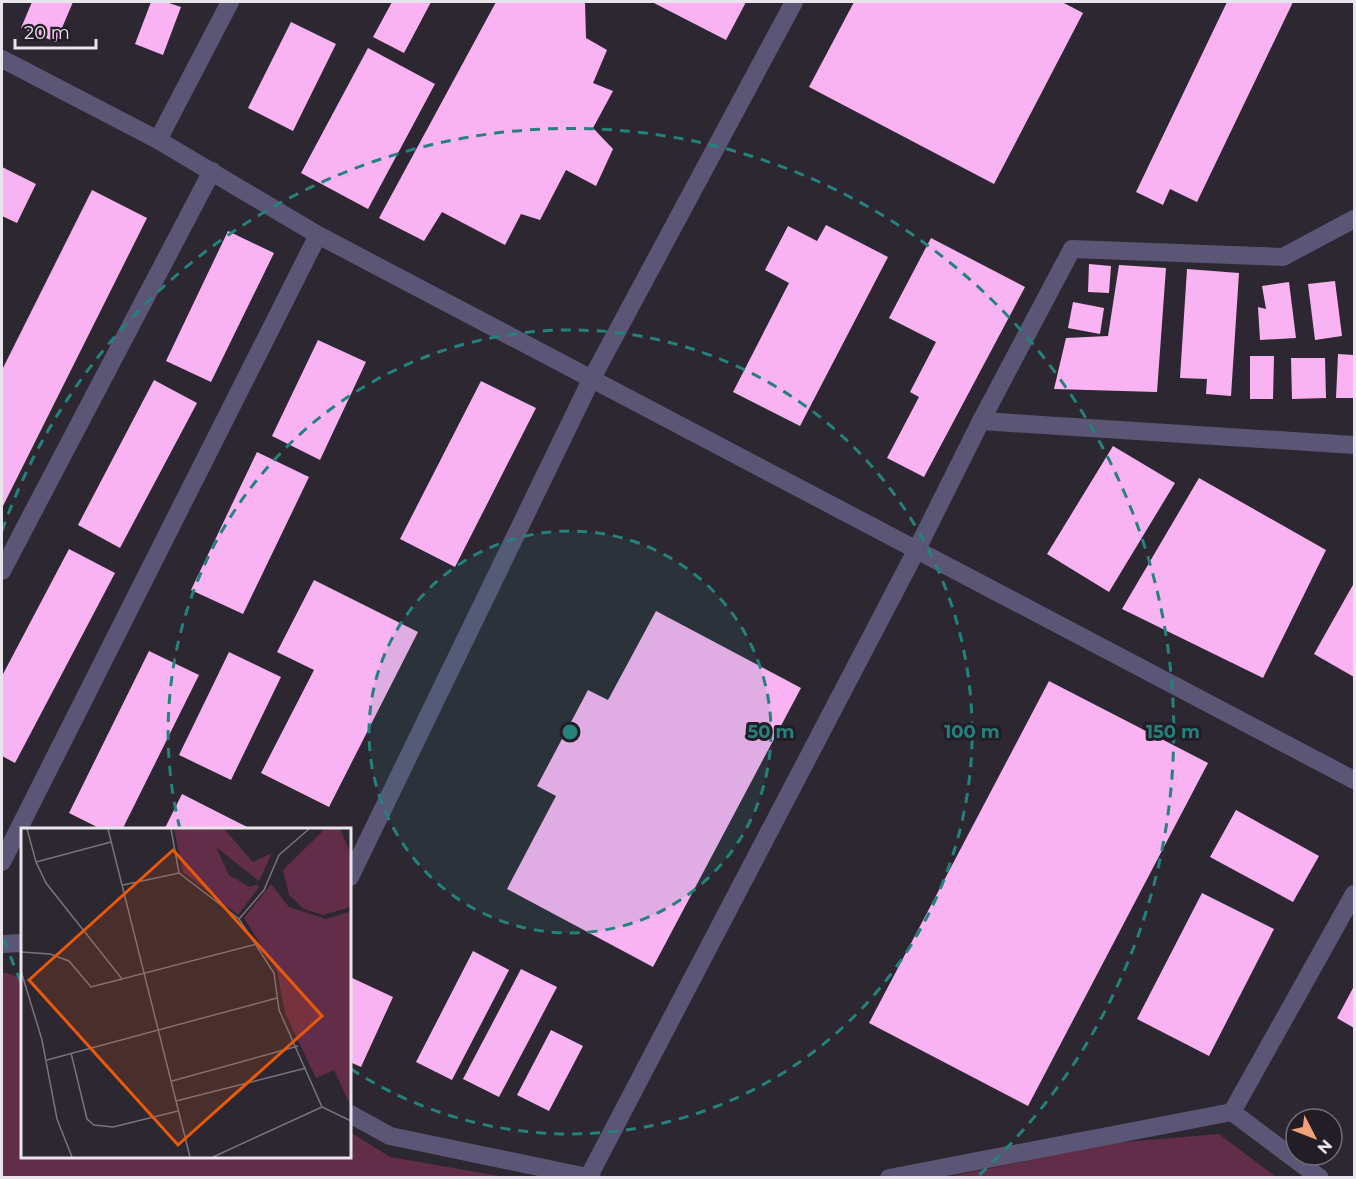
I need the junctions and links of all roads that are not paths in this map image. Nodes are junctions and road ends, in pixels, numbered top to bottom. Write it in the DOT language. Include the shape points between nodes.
graph roads {
  1 [pos="230,2"];
  2 [pos="794,2"];
  3 [pos="2,59"];
  4 [pos="158,140"];
  5 [pos="212,171"];
  6 [pos="1354,219"];
  7 [pos="318,235"];
  8 [pos="591,380"];
  9 [pos="981,421"];
  10 [pos="1354,445"];
  11 [pos="916,551"];
  12 [pos="2,571"];
  13 [pos="1354,780"];
  14 [pos="2,862"];
  15 [pos="351,875"];
  16 [pos="1354,894"];
  17 [pos="21,943"];
  18 [pos="2,944"];
  19 [pos="1232,1112"];
  20 [pos="351,1115"];
  21 [pos="590,1177"];
  22 [pos="889,1178"];
  23 [pos="1320,1178"];
  1 -- 4 [label="street"];
  2 -- 8 [label="street"];
  3 -- 4 [label="street"];
  4 -- 5 [label="street"];
  5 -- 7 [label="street"];
  5 -- 12 [label="street"];
  6 -- 9 [label="street" via="1283,257 1072,249"];
  7 -- 8 [label="street"];
  7 -- 14 [label="street"];
  8 -- 11 [label="street"];
  8 -- 15 [label="street"];
  9 -- 10 [label="street"];
  9 -- 11 [label="street"];
  11 -- 13 [label="street"];
  11 -- 21 [label="street"];
  16 -- 19 [label="street"];
  17 -- 18 [label="street"];
  19 -- 22 [label="street"];
  19 -- 23 [label="street"];
  20 -- 21 [label="street" via="390,1136"];
}
